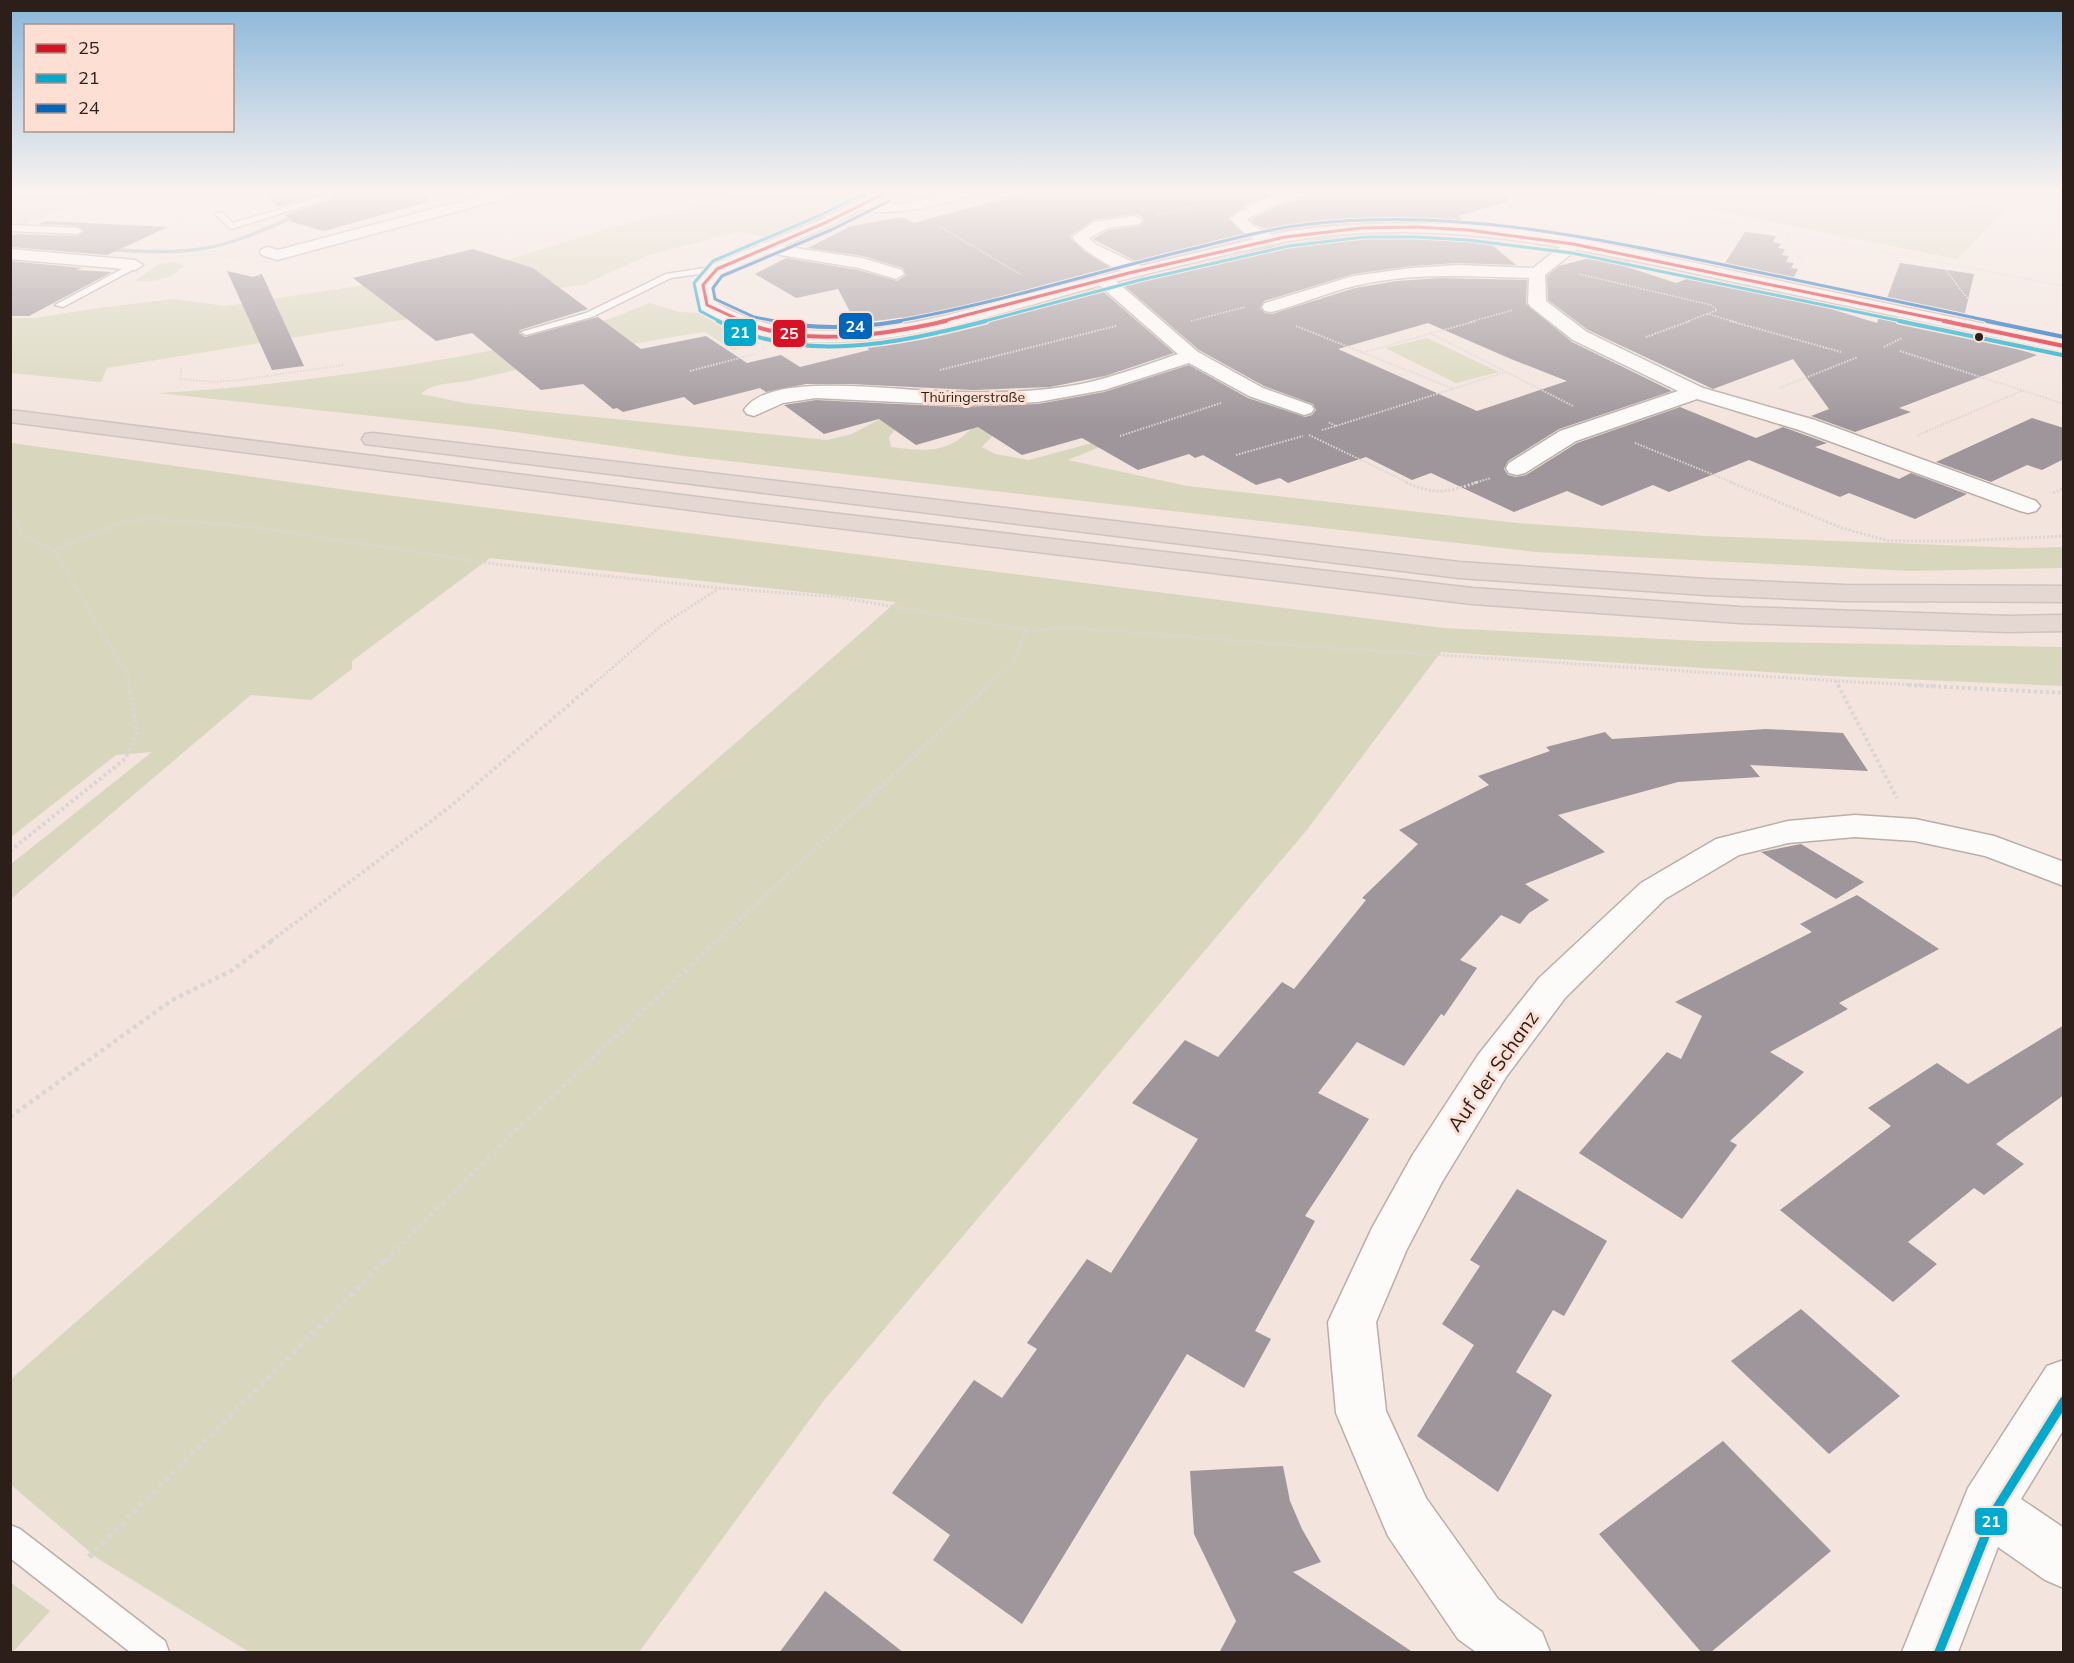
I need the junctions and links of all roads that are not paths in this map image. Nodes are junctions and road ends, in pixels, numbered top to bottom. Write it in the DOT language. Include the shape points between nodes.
graph roads {
  1 [pos="717,270"];
  2 [pos="124,271"];
  3 [pos="712,271"];
  4 [pos="886,271"];
  5 [pos="1137,271"];
  6 [pos="1449,271"];
  7 [pos="1474,271"];
  8 [pos="1540,271"];
  9 [pos="1706,271"];
  10 [pos="1537,273"];
  11 [pos="896,274"];
  12 [pos="1104,280"];
  13 [pos="60,305"];
  14 [pos="1271,306"];
  15 [pos="526,332"];
  16 [pos="2064,346"];
  17 [pos="1191,356"];
  18 [pos="1696,393"];
  19 [pos="1304,409"];
  20 [pos="754,410"];
  21 [pos="10,416"];
  22 [pos="354,437"];
  23 [pos="1517,468"];
  24 [pos="2028,506"];
  25 [pos="2064,594"];
  26 [pos="2064,623"];
  27 [pos="2064,875"];
  28 [pos="2064,1383"];
  29 [pos="1987,1507"];
  30 [pos="10,1539"];
  31 [pos="2064,1561"];
  32 [pos="154,1653"];
  33 [pos="1522,1653"];
  34 [pos="1930,1653"];
  1 -- 12 [label="street" via="703,285 707,305 721,315 741,324 815,335 854,335 927,326"];
  2 -- 13 [label="lane"];
  3 -- 15 [label="lane" via="669,276 589,315"];
  4 -- 11 [label="street"];
  5 -- 12 [label="street"];
  6 -- 14 [label="street" via="1353,281"];
  7 -- 10 [label="street"];
  8 -- 10 [label="street"];
  9 -- 16 [label="street"];
  10 -- 18 [label="street" via="1537,303 1580,336"];
  12 -- 17 [label="street"];
  17 -- 19 [label="street" via="1256,392"];
  17 -- 20 [label="street, Thüringerstraße" via="1105,385 1065,393 1009,399 830,392 791,395 763,402"];
  18 -- 23 [label="street" via="1569,436"];
  18 -- 24 [label="street" via="1807,425"];
  21 -- 26 [label="highway" via="737,509 1472,596 1740,615"];
  22 -- 25 [label="highway" via="1459,570 1706,587"];
  27 -- 33 [label="street, Auf der Schanz" via="1994,847 1915,830 1855,826 1788,832 1728,847 1653,891 1552,988 1492,1066 1427,1169 1352,1322 1361,1413 1407,1517 1478,1618"];
  28 -- 29 [label="street"];
  29 -- 31 [label="street"];
  29 -- 34 [label="street"];
  30 -- 32 [label="lane"];
}
